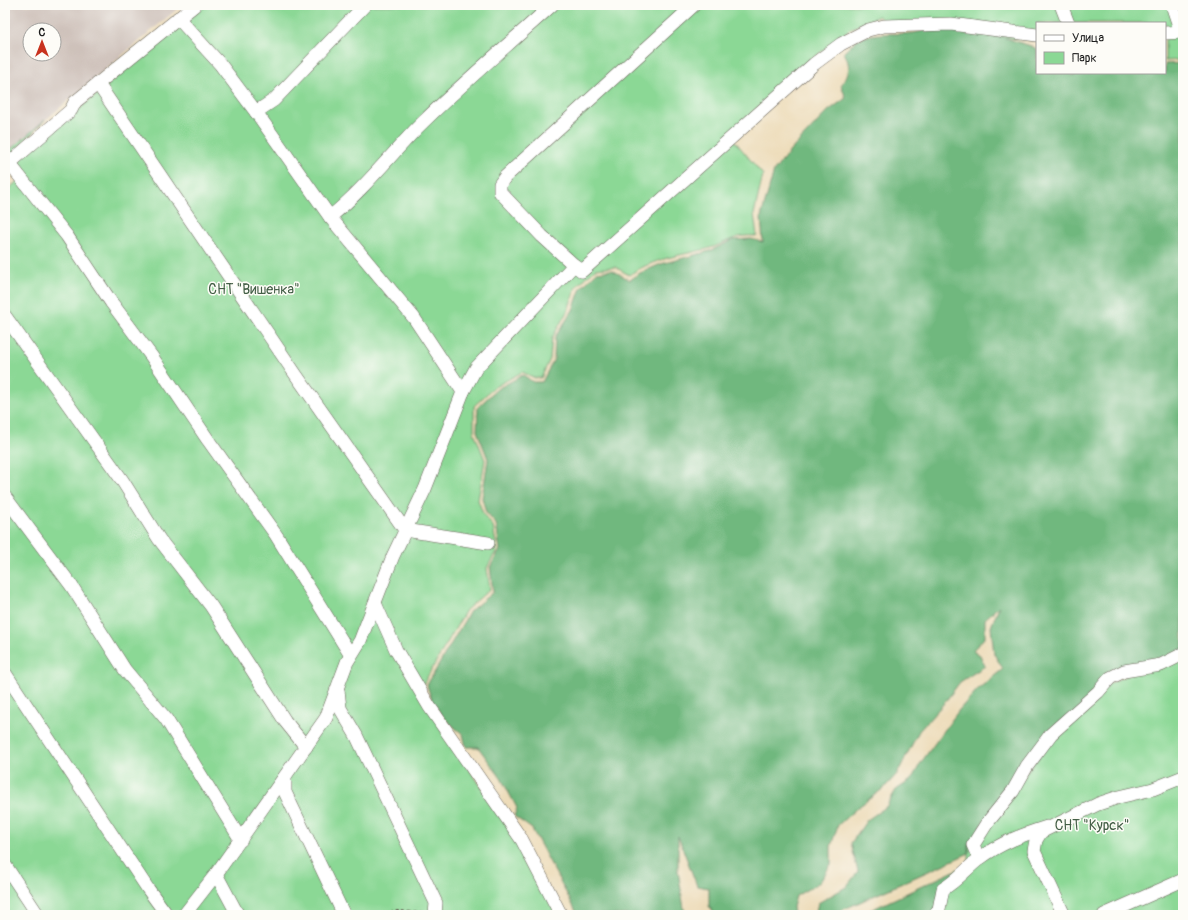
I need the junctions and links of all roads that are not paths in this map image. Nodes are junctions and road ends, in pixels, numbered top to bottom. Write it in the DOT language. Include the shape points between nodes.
graph roads {
  1 [pos="195,5"];
  2 [pos="366,5"];
  3 [pos="552,5"];
  4 [pos="694,5"];
  5 [pos="1061,5"];
  6 [pos="1172,5"];
  7 [pos="178,18"];
  8 [pos="1068,22"];
  9 [pos="1182,32"];
  10 [pos="1166,33"];
  11 [pos="1036,35"];
  12 [pos="98,84"];
  13 [pos="256,112"];
  14 [pos="7,165"];
  15 [pos="330,217"];
  16 [pos="574,265"];
  17 [pos="5,316"];
  18 [pos="463,392"];
  19 [pos="5,497"];
  20 [pos="405,530"];
  21 [pos="488,543"];
  22 [pos="375,603"];
  23 [pos="350,654"];
  24 [pos="1183,654"];
  25 [pos="5,673"];
  26 [pos="337,688"];
  27 [pos="306,747"];
  28 [pos="285,777"];
  29 [pos="1183,777"];
  30 [pos="1057,824"];
  31 [pos="240,840"];
  32 [pos="979,859"];
  33 [pos="5,865"];
  34 [pos="216,874"];
  35 [pos="1183,880"];
  36 [pos="432,914"];
  37 [pos="38,915"];
  38 [pos="167,915"];
  39 [pos="184,915"];
  40 [pos="238,915"];
  41 [pos="344,915"];
  42 [pos="561,915"];
  43 [pos="935,915"];
  44 [pos="1064,915"];
  45 [pos="1104,915"];
  1 -- 7 [label="street"];
  2 -- 13 [label="street" via="274,100"];
  3 -- 15 [label="street" via="462,84"];
  4 -- 16 [label="street" via="504,176 500,184 500,192"];
  5 -- 8 [label="street"];
  6 -- 9 [label="street"];
  7 -- 12 [label="street"];
  7 -- 13 [label="street" via="220,64"];
  9 -- 10 [label="street"];
  11 -- 16 [label="street" via="951,24 884,26 868,30 841,44 814,64 582,271"];
  12 -- 14 [label="street"];
  12 -- 20 [label="street"];
  13 -- 15 [label="street"];
  14 -- 23 [label="street" via="67,236 152,357 276,535"];
  15 -- 18 [label="street" via="414,318"];
  16 -- 18 [label="street" via="476,368"];
  17 -- 27 [label="street" via="122,480 160,539 211,606 285,721"];
  18 -- 20 [label="street"];
  19 -- 31 [label="street" via="71,585 125,670 166,718"];
  20 -- 21 [label="street"];
  20 -- 22 [label="street"];
  22 -- 23 [label="street" via="360,641"];
  22 -- 42 [label="street" via="396,650 429,706 522,840"];
  23 -- 26 [label="street"];
  24 -- 32 [label="street" via="1162,665 1124,671 1110,678 1051,734 973,845"];
  25 -- 38 [label="street"];
  26 -- 27 [label="street" via="326,718"];
  26 -- 36 [label="street" via="340,708 356,735 436,903"];
  27 -- 28 [label="street"];
  28 -- 31 [label="street"];
  28 -- 41 [label="street" via="285,792"];
  29 -- 30 [label="street" via="1153,789 1098,804"];
  30 -- 32 [label="street" via="1016,836"];
  30 -- 44 [label="street" via="1041,832 1034,851"];
  31 -- 34 [label="street"];
  32 -- 43 [label="street" via="943,889"];
  33 -- 37 [label="street"];
  34 -- 39 [label="street"];
  34 -- 40 [label="street"];
  35 -- 45 [label="street"];
}
